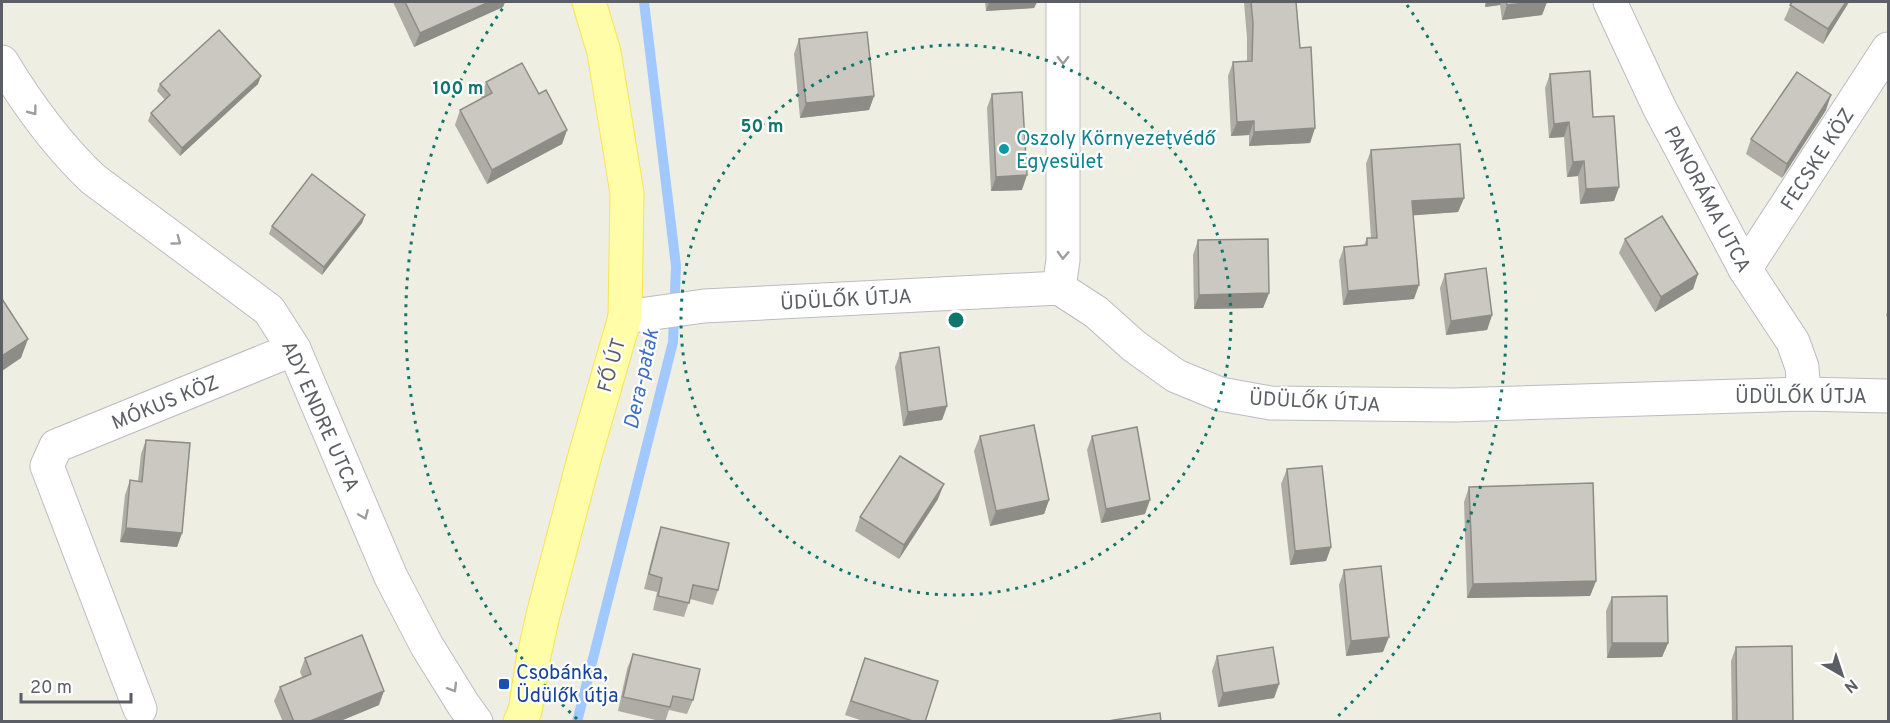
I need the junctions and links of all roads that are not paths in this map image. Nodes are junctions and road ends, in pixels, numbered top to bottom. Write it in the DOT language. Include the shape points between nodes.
graph roads {
  1 [pos="589,2"];
  2 [pos="1063,2"];
  3 [pos="1610,2"];
  4 [pos="1888,49"];
  5 [pos="2,62"];
  6 [pos="1744,268"];
  7 [pos="1059,288"];
  8 [pos="639,315"];
  9 [pos="294,349"];
  10 [pos="1804,394"];
  11 [pos="1888,396"];
  12 [pos="140,710"];
  13 [pos="476,722"];
  14 [pos="520,722"];
  1 -- 8 [label="main road, FŐ ÚT" via="604,52 627,193"];
  2 -- 7 [label="street, one-way" via="1063,260"];
  3 -- 6 [label="street, PANORÁMA UTCA" via="1659,107"];
  4 -- 6 [label="street, FECSKE KÖZ"];
  5 -- 9 [label="street, ADY ENDRE UTCA, one-way" via="25,101 68,155 93,179 269,310"];
  6 -- 10 [label="street, PANORÁMA UTCA" via="1792,342 1802,367"];
  7 -- 8 [label="street, ÜDÜLŐK ÚTJA" via="704,306"];
  7 -- 10 [label="street, ÜDÜLŐK ÚTJA" via="1096,312 1176,376 1220,394 1271,403 1454,405"];
  8 -- 14 [label="main road, FŐ ÚT" via="584,459"];
  9 -- 12 [label="street, MÓKUS KÖZ" via="56,446 47,466"];
  9 -- 13 [label="street, ADY ENDRE UTCA, one-way" via="391,577"];
  10 -- 11 [label="street, ÜDÜLŐK ÚTJA"];
}
